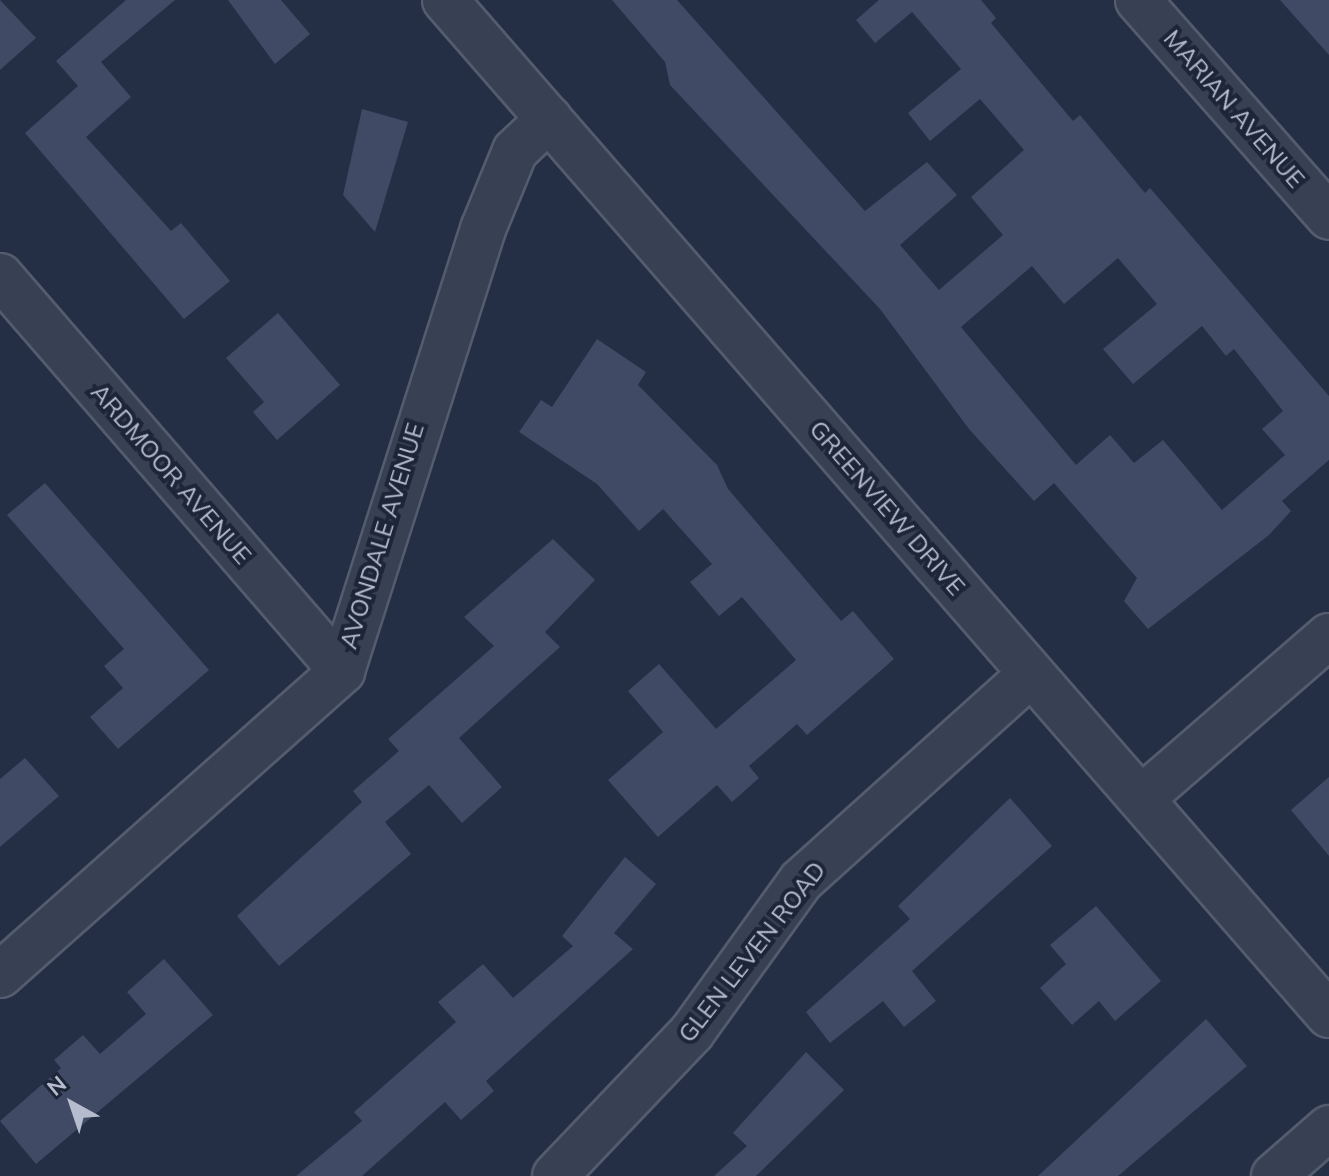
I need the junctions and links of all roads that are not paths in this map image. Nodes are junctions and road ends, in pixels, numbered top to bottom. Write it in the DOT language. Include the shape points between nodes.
graph roads {
  1 [pos="445,0"];
  2 [pos="1138,0"];
  3 [pos="549,119"];
  4 [pos="1329,217"];
  5 [pos="0,276"];
  6 [pos="1329,636"];
  7 [pos="342,671"];
  8 [pos="1031,674"];
  9 [pos="1143,797"];
  10 [pos="0,975"];
  11 [pos="1329,1015"];
  12 [pos="1329,1128"];
  13 [pos="555,1176"];
  14 [pos="1274,1176"];
  1 -- 3 [label="street, GREENVIEW DRIVE"];
  2 -- 4 [label="street, MARIAN AVENUE"];
  3 -- 7 [label="street, AVONDALE AVENUE" via="515,151 483,229"];
  3 -- 8 [label="street, GREENVIEW DRIVE"];
  5 -- 7 [label="street, ARDMOOR AVENUE"];
  6 -- 9 [label="street"];
  7 -- 10 [label="street, AVONDALE AVENUE"];
  8 -- 9 [label="street, GREENVIEW DRIVE"];
  8 -- 13 [label="street, GLEN LEVEN ROAD" via="801,881 692,1032"];
  9 -- 11 [label="street, GREENVIEW DRIVE"];
  12 -- 14 [label="street"];
}
